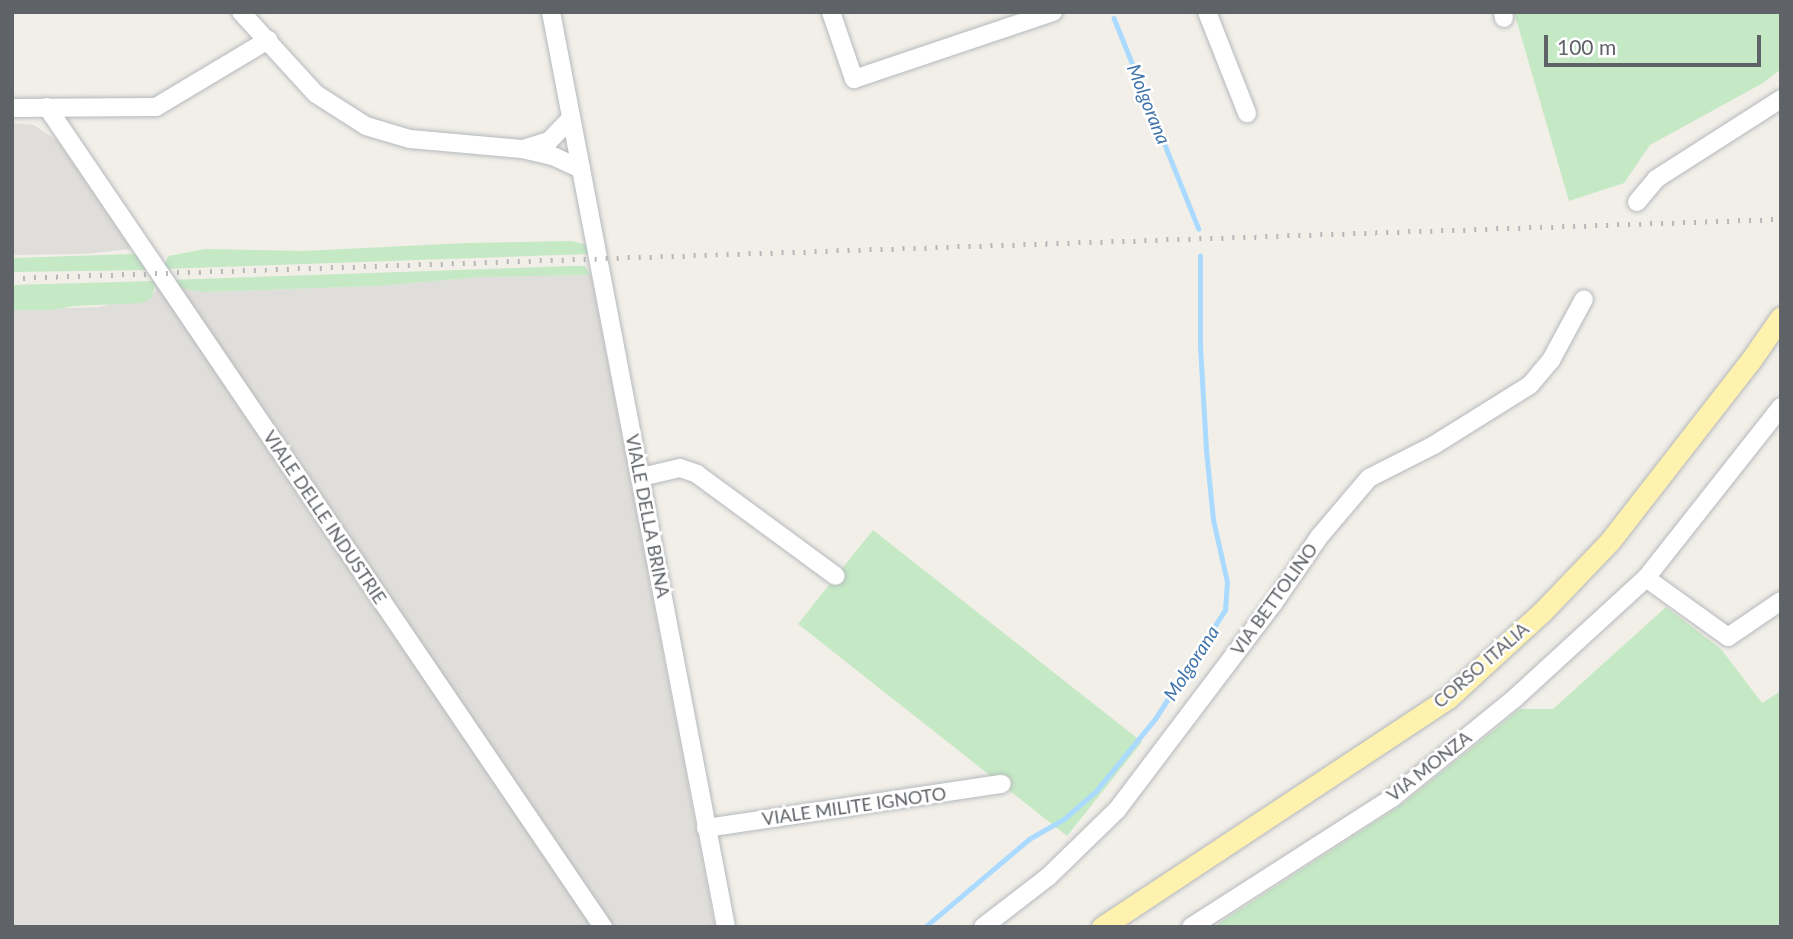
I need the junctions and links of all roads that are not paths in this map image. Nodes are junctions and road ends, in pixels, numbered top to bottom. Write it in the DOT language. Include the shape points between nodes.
graph roads {
  1 [pos="241,12"];
  2 [pos="551,12"];
  3 [pos="831,12"];
  4 [pos="1053,12"];
  5 [pos="1207,12"];
  6 [pos="268,40"];
  7 [pos="1781,99"];
  8 [pos="12,107"];
  9 [pos="47,107"];
  10 [pos="1247,113"];
  11 [pos="570,119"];
  12 [pos="522,149"];
  13 [pos="581,169"];
  14 [pos="1637,202"];
  15 [pos="1584,299"];
  16 [pos="1781,317"];
  17 [pos="1781,407"];
  18 [pos="641,477"];
  19 [pos="836,576"];
  20 [pos="1646,578"];
  21 [pos="1781,601"];
  22 [pos="1002,785"];
  23 [pos="706,828"];
  24 [pos="726,922"];
  25 [pos="603,927"];
  26 [pos="983,927"];
  27 [pos="1102,927"];
  28 [pos="1191,927"];
  1 -- 6 [label="street"];
  2 -- 11 [label="street, VIALE DELLA BRINA"];
  3 -- 4 [label="street" via="854,79"];
  5 -- 10 [label="street"];
  6 -- 9 [label="street" via="156,107"];
  6 -- 12 [label="street" via="322,99 379,132"];
  7 -- 14 [label="street" via="1656,180"];
  8 -- 9 [label="street"];
  9 -- 25 [label="street, VIALE DELLE INDUSTRIE"];
  11 -- 12 [label="street" via="549,141"];
  11 -- 13 [label="street, VIALE DELLA BRINA"];
  12 -- 13 [label="street"];
  13 -- 18 [label="street, VIALE DELLA BRINA"];
  15 -- 26 [label="street, VIA BETTOLINO" via="1551,360 1530,385 1434,445 1369,478 1319,537 1117,810 1048,877"];
  16 -- 27 [label="main road, CORSO ITALIA" via="1610,541 1448,698"];
  17 -- 20 [label="street, VIA MONZA"];
  18 -- 19 [label="street" via="680,468 697,474"];
  18 -- 23 [label="street, VIALE DELLA BRINA"];
  20 -- 21 [label="street" via="1728,637"];
  20 -- 28 [label="street, VIA MONZA" via="1515,698 1392,798"];
  22 -- 23 [label="street, VIALE MILITE IGNOTO"];
  23 -- 24 [label="street, VIALE DELLA BRINA"];
}
